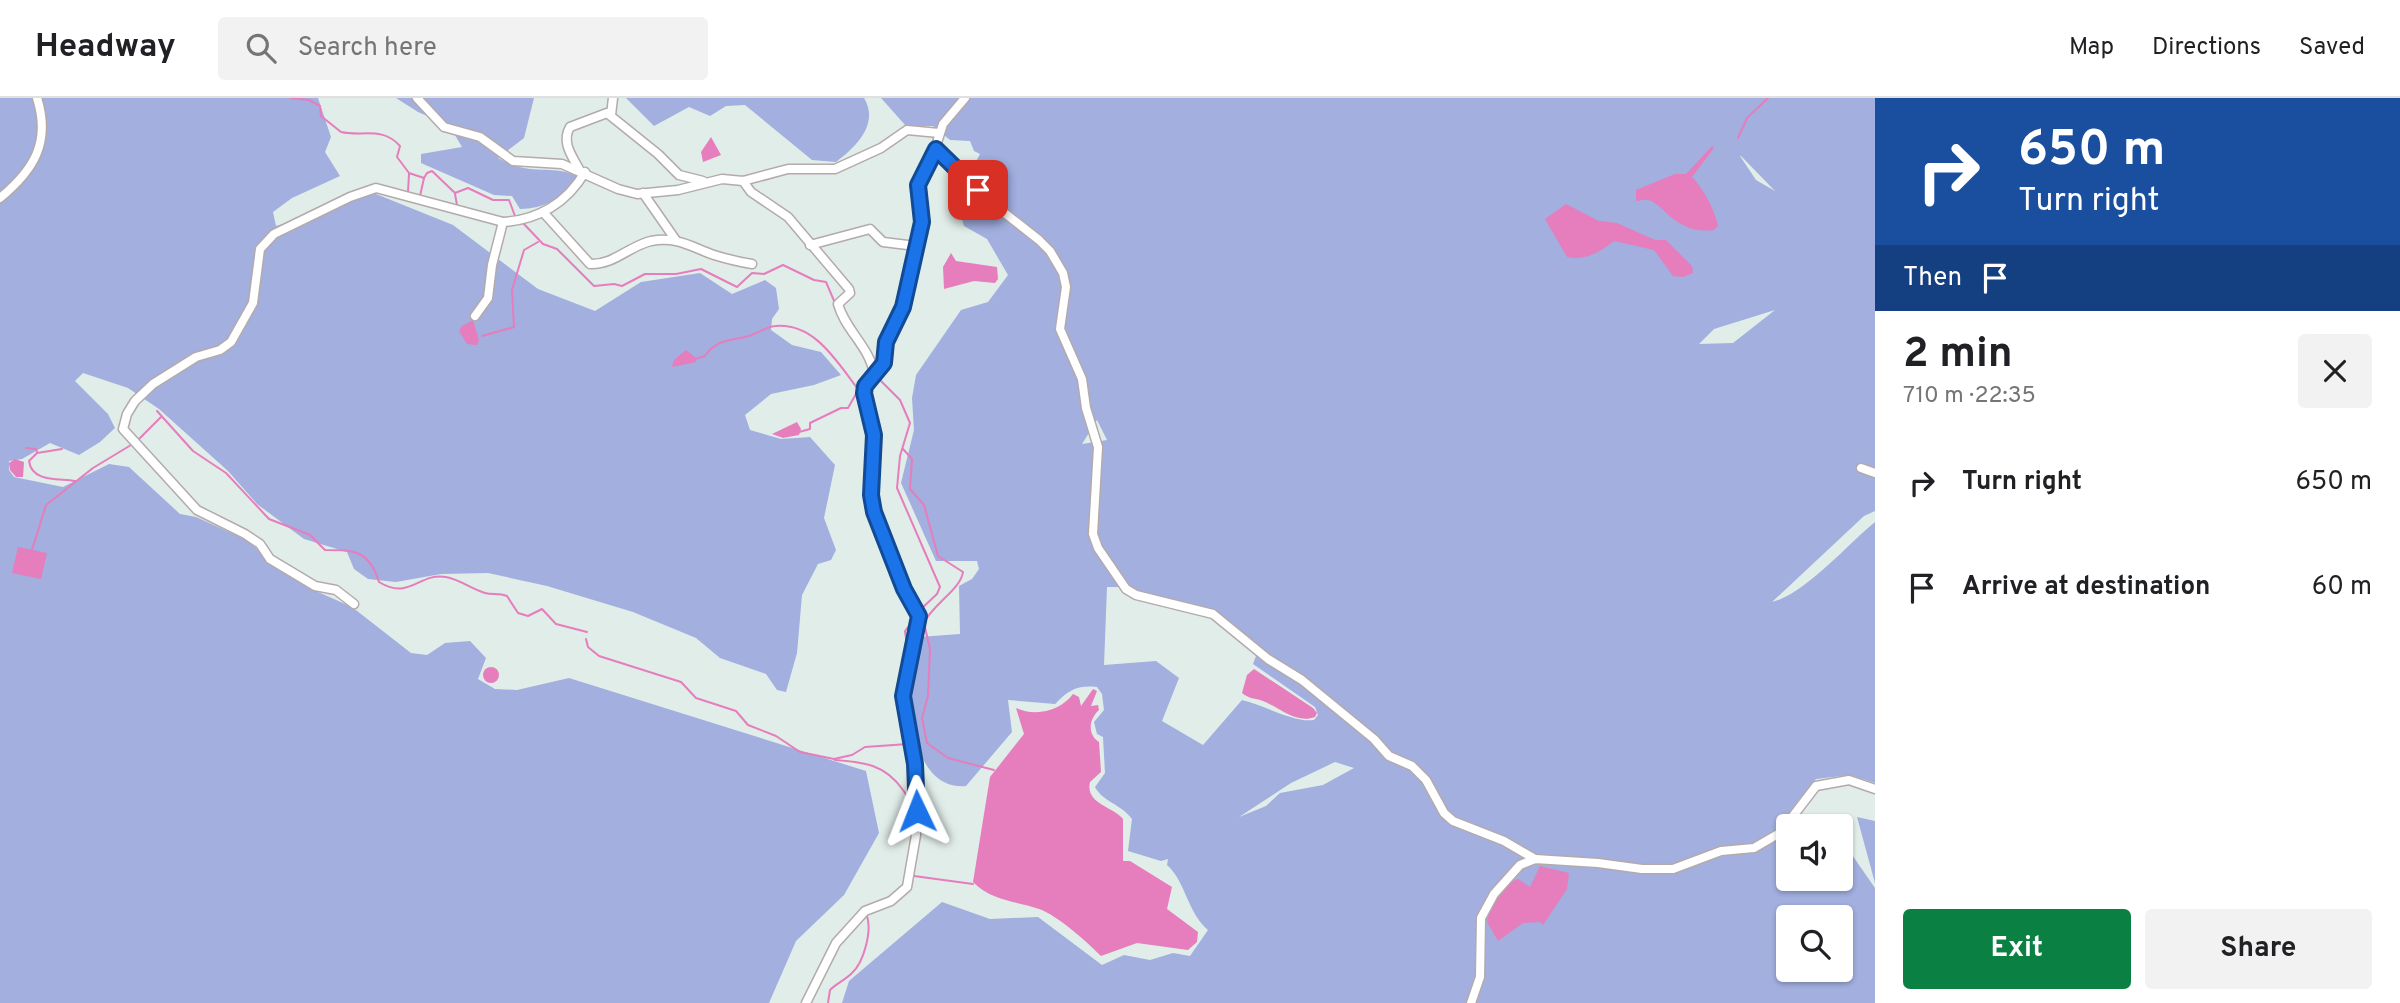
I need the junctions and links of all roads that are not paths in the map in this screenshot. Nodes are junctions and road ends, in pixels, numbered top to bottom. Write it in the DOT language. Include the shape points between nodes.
graph roads {
  1 [pos="37,98"];
  2 [pos="417,98"];
  3 [pos="613,98"];
  4 [pos="965,98"];
  5 [pos="611,116"];
  6 [pos="939,133"];
  7 [pos="936,149"];
  8 [pos="582,171"];
  9 [pos="706,181"];
  10 [pos="743,181"];
  11 [pos="643,193"];
  12 [pos="0,198"];
  13 [pos="543,212"];
  14 [pos="503,222"];
  15 [pos="675,239"];
  16 [pos="810,245"];
  17 [pos="916,246"];
  18 [pos="752,264"];
  19 [pos="475,316"];
  20 [pos="874,374"];
  21 [pos="1861,468"];
  22 [pos="1875,473"];
  23 [pos="354,604"];
  24 [pos="1875,789"];
  25 [pos="1535,859"];
  26 [pos="806,1003"];
  27 [pos="1471,1003"];
  1 -- 12 [label="street" via="43,125 38,155 27,173"];
  2 -- 8 [label="street" via="444,127 475,135 513,161 553,163"];
  3 -- 5 [label="street"];
  4 -- 6 [label="street"];
  5 -- 8 [label="street" via="603,113 566,132 568,147"];
  5 -- 9 [label="street" via="678,175"];
  6 -- 7 [label="street"];
  6 -- 10 [label="street" via="904,131 881,148 835,169 788,169"];
  7 -- 17 [label="street" via="918,185 922,222"];
  7 -- 25 [label="street" via="1039,240 1063,273 1066,286 1060,329 1082,379 1098,447 1093,534 1126,589 1213,614 1302,680 1389,756 1412,766 1453,821"];
  8 -- 11 [label="street" via="627,192"];
  8 -- 13 [label="street" via="570,194"];
  9 -- 10 [label="street"];
  9 -- 11 [label="street" via="678,190"];
  10 -- 16 [label="street" via="751,192 788,217"];
  11 -- 15 [label="street"];
  13 -- 14 [label="street"];
  13 -- 15 [label="street" via="590,264 608,262 645,243"];
  14 -- 19 [label="street" via="488,298"];
  14 -- 23 [label="street" via="376,188 274,234 261,249 253,303 231,342 153,384 127,414 123,429 197,510 245,534 260,544 270,559 315,586 336,590"];
  15 -- 18 [label="street" via="722,258"];
  16 -- 17 [label="street" via="870,229 883,242"];
  16 -- 20 [label="street" via="849,289 838,304"];
  17 -- 20 [label="street" via="903,307 886,342 884,363"];
  20 -- 26 [label="street" via="864,393 874,435 874,512 919,616 903,696 915,764 917,811 909,883 896,898 866,910 832,949"];
  21 -- 22 [label="street"];
  24 -- 25 [label="street" via="1849,779 1816,786 1768,842 1705,856 1673,869"];
  25 -- 27 [label="street" via="1513,870 1485,907 1480,977"];
}
